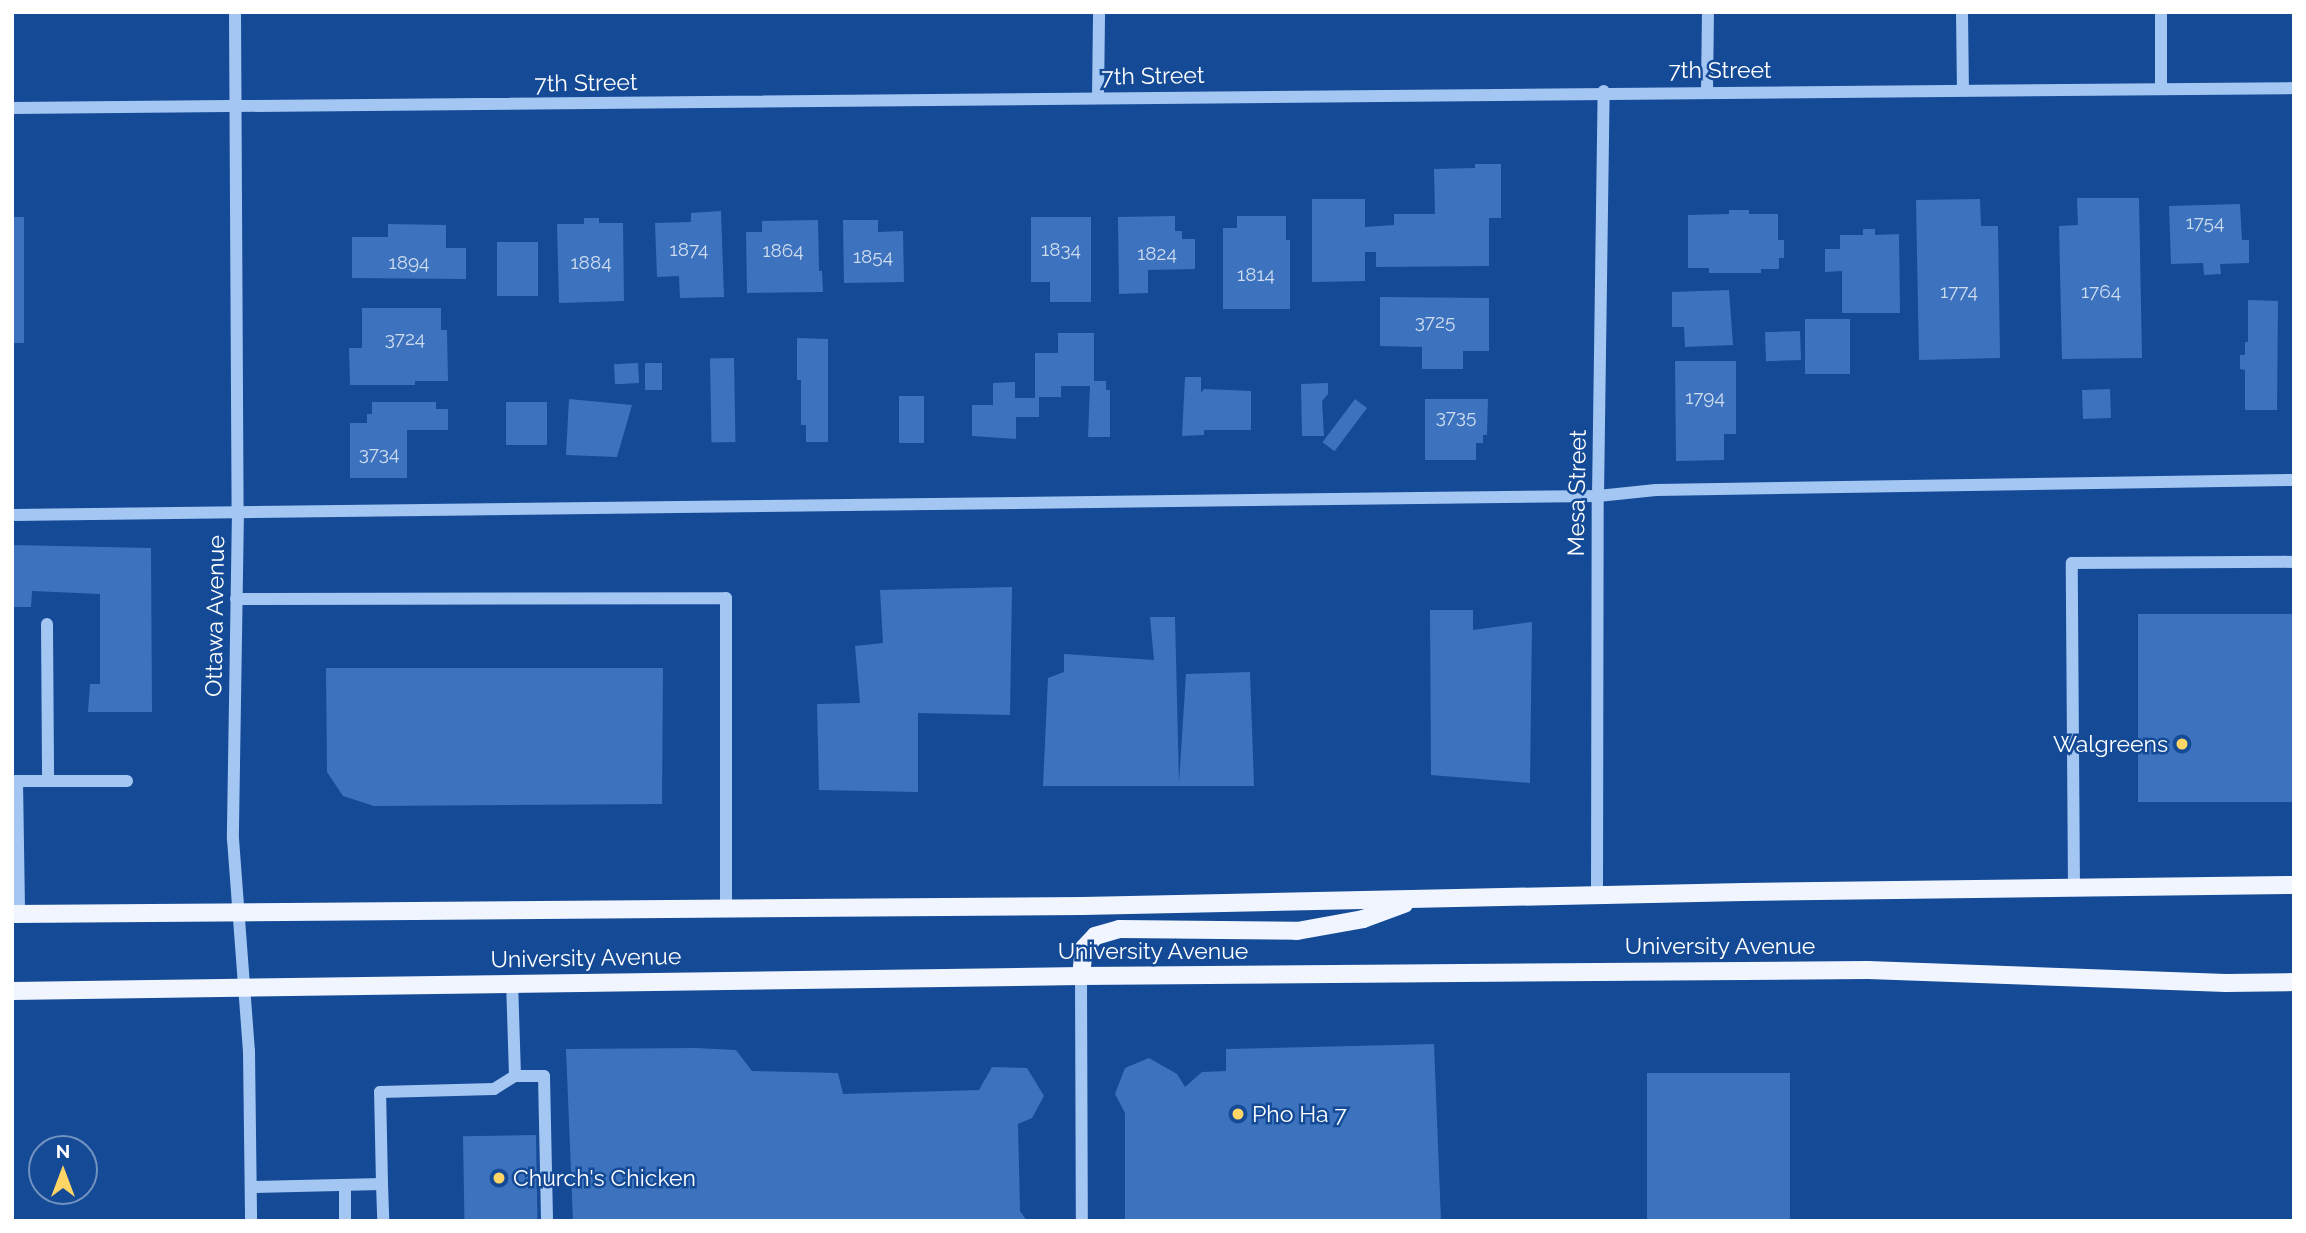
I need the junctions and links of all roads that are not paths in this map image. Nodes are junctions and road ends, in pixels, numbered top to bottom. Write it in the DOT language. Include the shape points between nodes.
graph roads {
  1 [pos="235,12"];
  2 [pos="1099,12"];
  3 [pos="1708,12"];
  4 [pos="1962,12"];
  5 [pos="2161,12"];
  6 [pos="2161,88"];
  7 [pos="2294,88"];
  8 [pos="1963,89"];
  9 [pos="1707,91"];
  10 [pos="1604,92"];
  11 [pos="1098,97"];
  12 [pos="12,108"];
  13 [pos="235,108"];
  14 [pos="2294,480"];
  15 [pos="1598,496"];
  16 [pos="238,510"];
  17 [pos="12,515"];
  18 [pos="2294,562"];
  19 [pos="236,600"];
  20 [pos="47,624"];
  21 [pos="14,781"];
  22 [pos="48,781"];
  23 [pos="127,781"];
  24 [pos="2294,886"];
  25 [pos="2074,890"];
  26 [pos="1597,895"];
  27 [pos="1420,898"];
  28 [pos="726,909"];
  29 [pos="240,912"];
  30 [pos="16,914"];
  31 [pos="1081,976"];
  32 [pos="2294,982"];
  33 [pos="512,983"];
  34 [pos="245,987"];
  35 [pos="12,991"];
  36 [pos="515,1076"];
  37 [pos="382,1184"];
  38 [pos="345,1185"];
  39 [pos="251,1187"];
  40 [pos="251,1221"];
  41 [pos="345,1221"];
  42 [pos="383,1221"];
  43 [pos="547,1221"];
  44 [pos="1082,1221"];
  1 -- 13 [label="street, Ottawa Avenue"];
  2 -- 11 [label="street"];
  3 -- 9 [label="street"];
  4 -- 8 [label="street"];
  5 -- 6 [label="street"];
  6 -- 7 [label="street, 7th Street"];
  6 -- 8 [label="street, 7th Street"];
  8 -- 9 [label="street, 7th Street"];
  9 -- 10 [label="street, 7th Street"];
  10 -- 11 [label="street, 7th Street"];
  10 -- 15 [label="street, Mesa Street"];
  11 -- 13 [label="street, 7th Street"];
  12 -- 13 [label="street, 7th Street"];
  13 -- 16 [label="street, Ottawa Avenue"];
  14 -- 15 [label="street" via="1656,489"];
  15 -- 16 [label="street"];
  15 -- 26 [label="street, Mesa Street"];
  16 -- 17 [label="street"];
  16 -- 19 [label="street, Ottawa Avenue"];
  18 -- 25 [label="street" via="2072,563"];
  19 -- 28 [label="street" via="726,598"];
  19 -- 29 [label="street, Ottawa Avenue" via="233,839"];
  20 -- 22 [label="street"];
  21 -- 22 [label="street"];
  21 -- 30 [label="street"];
  22 -- 23 [label="street"];
  24 -- 25 [label="main road, University Avenue"];
  25 -- 26 [label="main road, University Avenue"];
  26 -- 27 [label="main road, University Avenue"];
  27 -- 28 [label="main road, University Avenue"];
  27 -- 31 [label="main road" via="1363,919 1297,931 1119,929 1095,936 1084,948"];
  28 -- 29 [label="main road, University Avenue"];
  29 -- 30 [label="main road, University Avenue"];
  29 -- 34 [label="street, Ottawa Avenue"];
  31 -- 32 [label="main road, University Avenue" via="1868,970"];
  31 -- 33 [label="main road, University Avenue"];
  31 -- 44 [label="street"];
  33 -- 34 [label="main road, University Avenue"];
  33 -- 36 [label="street"];
  34 -- 35 [label="main road, University Avenue"];
  34 -- 39 [label="street, Ottawa Avenue"];
  36 -- 37 [label="street" via="494,1089 380,1092"];
  36 -- 43 [label="street" via="544,1076"];
  37 -- 38 [label="street"];
  37 -- 42 [label="street"];
  38 -- 39 [label="street"];
  38 -- 41 [label="street"];
  39 -- 40 [label="street, Ottawa Avenue"];
}
